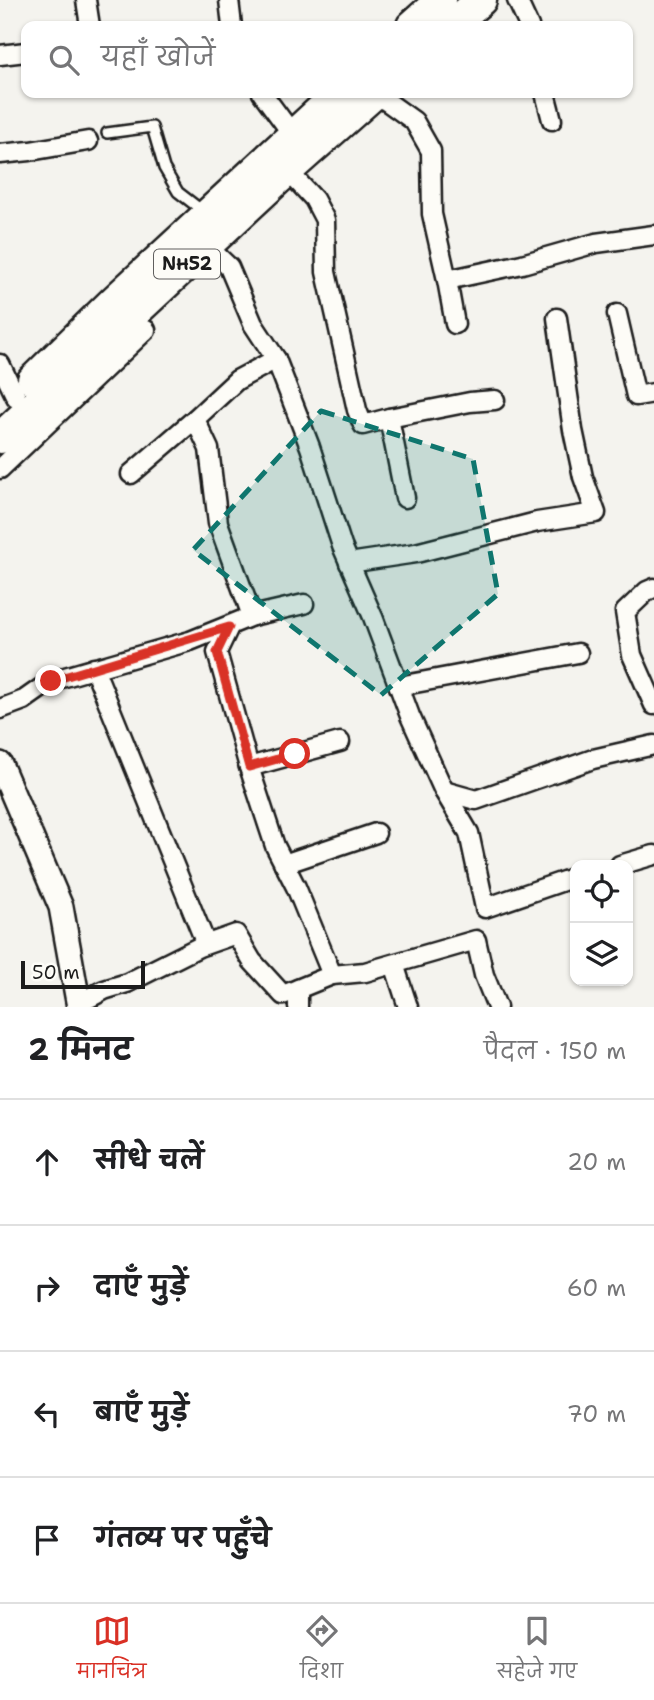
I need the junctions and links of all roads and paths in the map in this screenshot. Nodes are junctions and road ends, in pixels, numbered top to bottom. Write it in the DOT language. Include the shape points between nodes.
graph roads {
  1 [pos="86,0"];
  2 [pos="229,0"];
  3 [pos="441,0"];
  4 [pos="481,0"];
  5 [pos="517,0"];
  6 [pos="89,21"];
  7 [pos="231,21"];
  8 [pos="418,21"];
  9 [pos="457,21"];
  10 [pos="527,21"];
  11 [pos="21,53"];
  12 [pos="0,55"];
  13 [pos="266,98"];
  14 [pos="334,98"];
  15 [pos="369,98"];
  16 [pos="382,98"];
  17 [pos="546,98"];
  18 [pos="552,120"];
  19 [pos="107,132"];
  20 [pos="293,135"];
  21 [pos="88,141"];
  22 [pos="0,154"];
  23 [pos="288,171"];
  24 [pos="208,215"];
  25 [pos="654,236"];
  26 [pos="207,246"];
  27 [pos="447,280"];
  28 [pos="617,314"];
  29 [pos="557,318"];
  30 [pos="454,324"];
  31 [pos="146,330"];
  32 [pos="276,359"];
  33 [pos="0,364"];
  34 [pos="654,393"];
  35 [pos="495,400"];
  36 [pos="8,404"];
  37 [pos="389,418"];
  38 [pos="195,419"];
  39 [pos="0,438"];
  40 [pos="0,469"];
  41 [pos="131,474"];
  42 [pos="405,498"];
  43 [pos="349,563"];
  44 [pos="654,588"];
  45 [pos="304,604"];
  46 [pos="252,616"];
  47 [pos="229,627"];
  48 [pos="578,653"];
  49 [pos="94,668"];
  50 [pos="399,686"];
  51 [pos="654,705"];
  52 [pos="0,709"];
  53 [pos="340,742"];
  54 [pos="654,746"];
  55 [pos="0,764"];
  56 [pos="249,767"];
  57 [pos="444,791"];
  58 [pos="376,833"];
  59 [pos="654,855"];
  60 [pos="633,861"];
  61 [pos="284,864"];
  62 [pos="570,879"];
  63 [pos="206,944"];
  64 [pos="394,964"];
  65 [pos="332,975"];
  66 [pos="298,998"];
  67 [pos="79,1005"];
  68 [pos="408,1007"];
  69 [pos="497,1007"];
  1 -- 6 [label="street"];
  2 -- 7 [label="street"];
  3 -- 8 [label="highway"];
  4 -- 9 [label="highway"];
  5 -- 10 [label="street"];
  11 -- 12 [label="street"];
  13 -- 20 [label="street"];
  14 -- 20 [label="highway, NH52"];
  15 -- 23 [label="highway, NH52"];
  16 -- 27 [label="street" via="414,121 431,151 432,214"];
  17 -- 18 [label="street"];
  19 -- 24 [label="lane" via="152,127 164,168 178,192"];
  20 -- 24 [label="highway, NH52"];
  21 -- 22 [label="street"];
  23 -- 26 [label="highway, NH52"];
  23 -- 37 [label="street" via="314,199 325,220 326,272 363,425"];
  24 -- 36 [label="highway, NH52"];
  25 -- 27 [label="street" via="596,243"];
  26 -- 32 [label="street" via="229,267 253,324"];
  26 -- 39 [label="highway, NH52"];
  27 -- 30 [label="street"];
  28 -- 34 [label="street" via="636,396"];
  29 -- 43 [label="street" via="580,466 596,513"];
  31 -- 40 [label="street"];
  32 -- 38 [label="street" via="237,380"];
  32 -- 43 [label="street"];
  33 -- 36 [label="street"];
  35 -- 37 [label="street"];
  37 -- 42 [label="street"];
  38 -- 41 [label="street"];
  38 -- 46 [label="street" via="209,449 218,523"];
  43 -- 50 [label="street"];
  44 -- 51 [label="street" via="625,612 632,655"];
  45 -- 46 [label="street"];
  46 -- 47 [label="street"];
  47 -- 49 [label="street"];
  47 -- 56 [label="street" via="217,652"];
  48 -- 50 [label="street"];
  49 -- 52 [label="street" via="51,681 24,700"];
  49 -- 63 [label="street"];
  50 -- 57 [label="street"];
  53 -- 56 [label="street"];
  54 -- 57 [label="street" via="593,759 476,800"];
  55 -- 67 [label="street" via="61,907"];
  56 -- 61 [label="street"];
  57 -- 62 [label="street" via="468,833 485,908"];
  58 -- 61 [label="street"];
  59 -- 60 [label="street"];
  61 -- 65 [label="street"];
  63 -- 66 [label="street" via="236,934 252,961 283,995"];
  63 -- 67 [label="street"];
  64 -- 65 [label="street"];
  64 -- 68 [label="street"];
  64 -- 69 [label="street" via="476,940"];
  65 -- 66 [label="street"];
}
